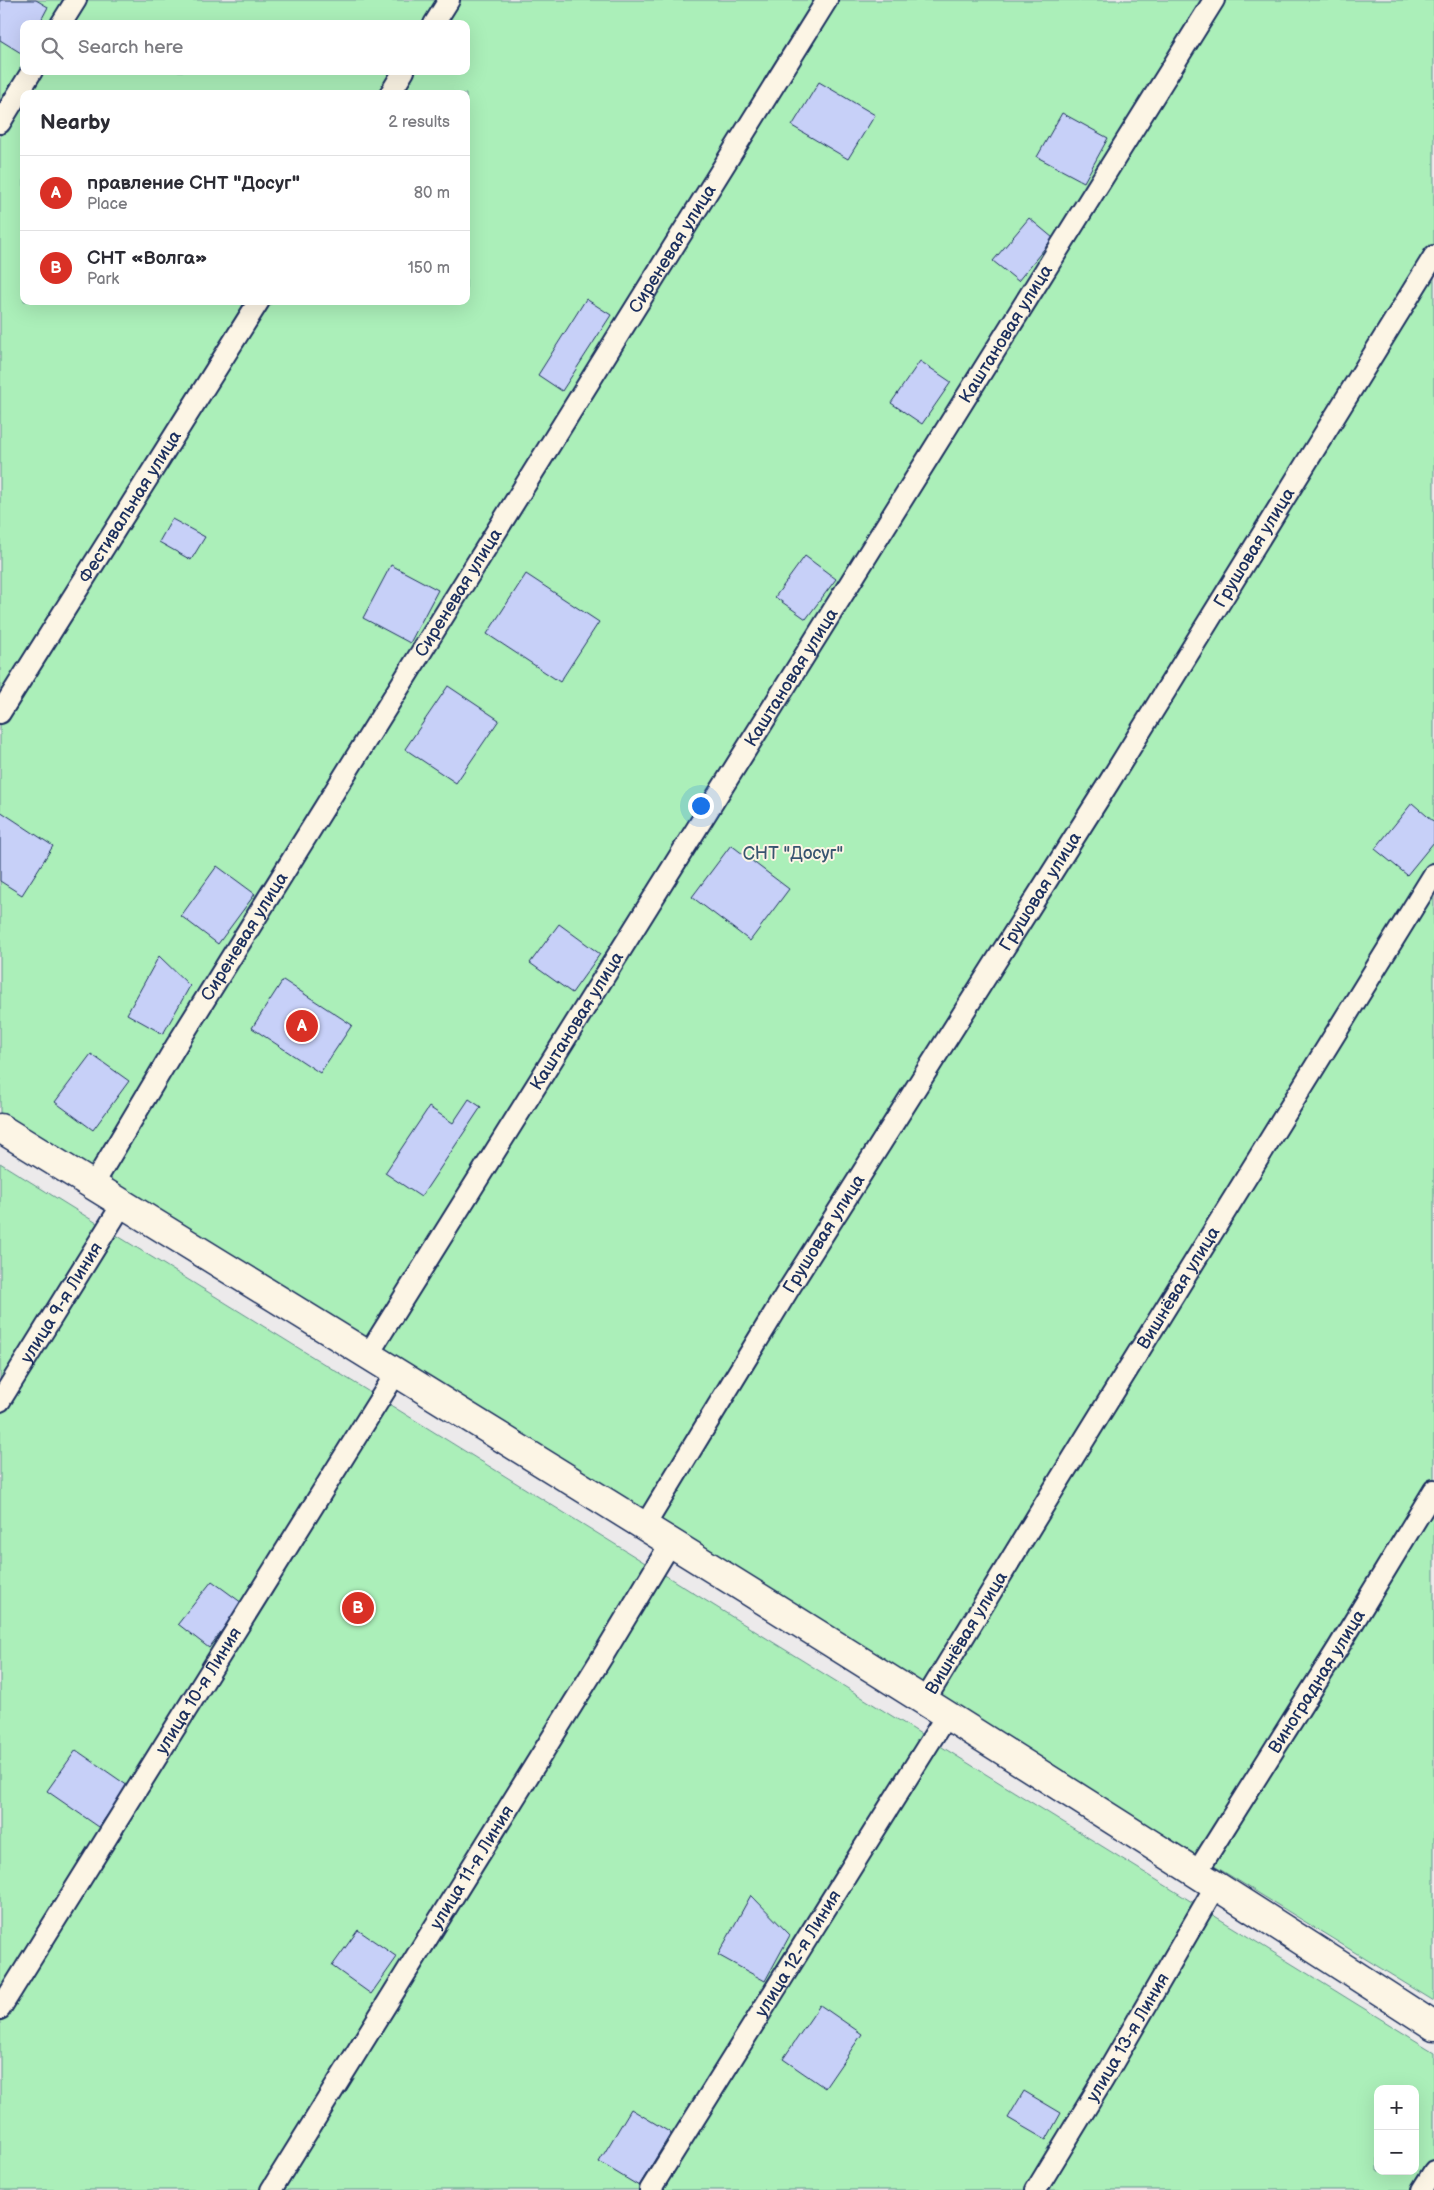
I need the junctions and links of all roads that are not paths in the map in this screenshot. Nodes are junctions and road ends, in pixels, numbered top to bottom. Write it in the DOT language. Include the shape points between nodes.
graph roads {
  1 [pos="76,0"];
  2 [pos="449,0"];
  3 [pos="826,0"];
  4 [pos="1214,0"];
  5 [pos="64,20"];
  6 [pos="436,20"];
  7 [pos="30,75"];
  8 [pos="402,75"];
  9 [pos="20,90"];
  10 [pos="20,90"];
  11 [pos="392,90"];
  12 [pos="0,123"];
  13 [pos="1434,256"];
  14 [pos="256,305"];
  15 [pos="0,713"];
  16 [pos="1434,874"];
  17 [pos="0,1128"];
  18 [pos="92,1185"];
  19 [pos="123,1203"];
  20 [pos="368,1355"];
  21 [pos="396,1372"];
  22 [pos="0,1401"];
  23 [pos="1434,1490"];
  24 [pos="644,1527"];
  25 [pos="670,1544"];
  26 [pos="935,1709"];
  27 [pos="1207,1879"];
  28 [pos="0,2009"];
  29 [pos="1434,2026"];
  30 [pos="1434,2171"];
  31 [pos="270,2190"];
  32 [pos="650,2190"];
  33 [pos="1036,2190"];
  34 [pos="1422,2190"];
  1 -- 5 [label="lane"];
  2 -- 6 [label="lane"];
  3 -- 18 [label="lane, Сиреневая улица"];
  4 -- 20 [label="lane, Каштановая улица"];
  7 -- 9 [label="lane"];
  8 -- 11 [label="lane"];
  10 -- 12 [label="lane"];
  13 -- 24 [label="lane, Грушовая улица" via="1108,784 790,1287"];
  14 -- 15 [label="lane, Фестивальная улица"];
  16 -- 26 [label="lane, Вишнёвая улица" via="1052,1492"];
  17 -- 18 [label="street"];
  18 -- 19 [label="street"];
  19 -- 20 [label="street"];
  19 -- 22 [label="lane, улица 9-я Линия"];
  20 -- 21 [label="street"];
  21 -- 24 [label="street"];
  21 -- 28 [label="lane, улица 10-я Линия"];
  23 -- 27 [label="lane, Виноградная улица" via="1338,1648"];
  24 -- 25 [label="street"];
  25 -- 26 [label="street"];
  25 -- 31 [label="lane, улица 11-я Линия"];
  26 -- 27 [label="street"];
  26 -- 32 [label="lane, улица 12-я Линия"];
  27 -- 29 [label="street"];
  27 -- 33 [label="lane, улица 13-я Линия" via="1103,2080"];
  30 -- 34 [label="lane"];
}
